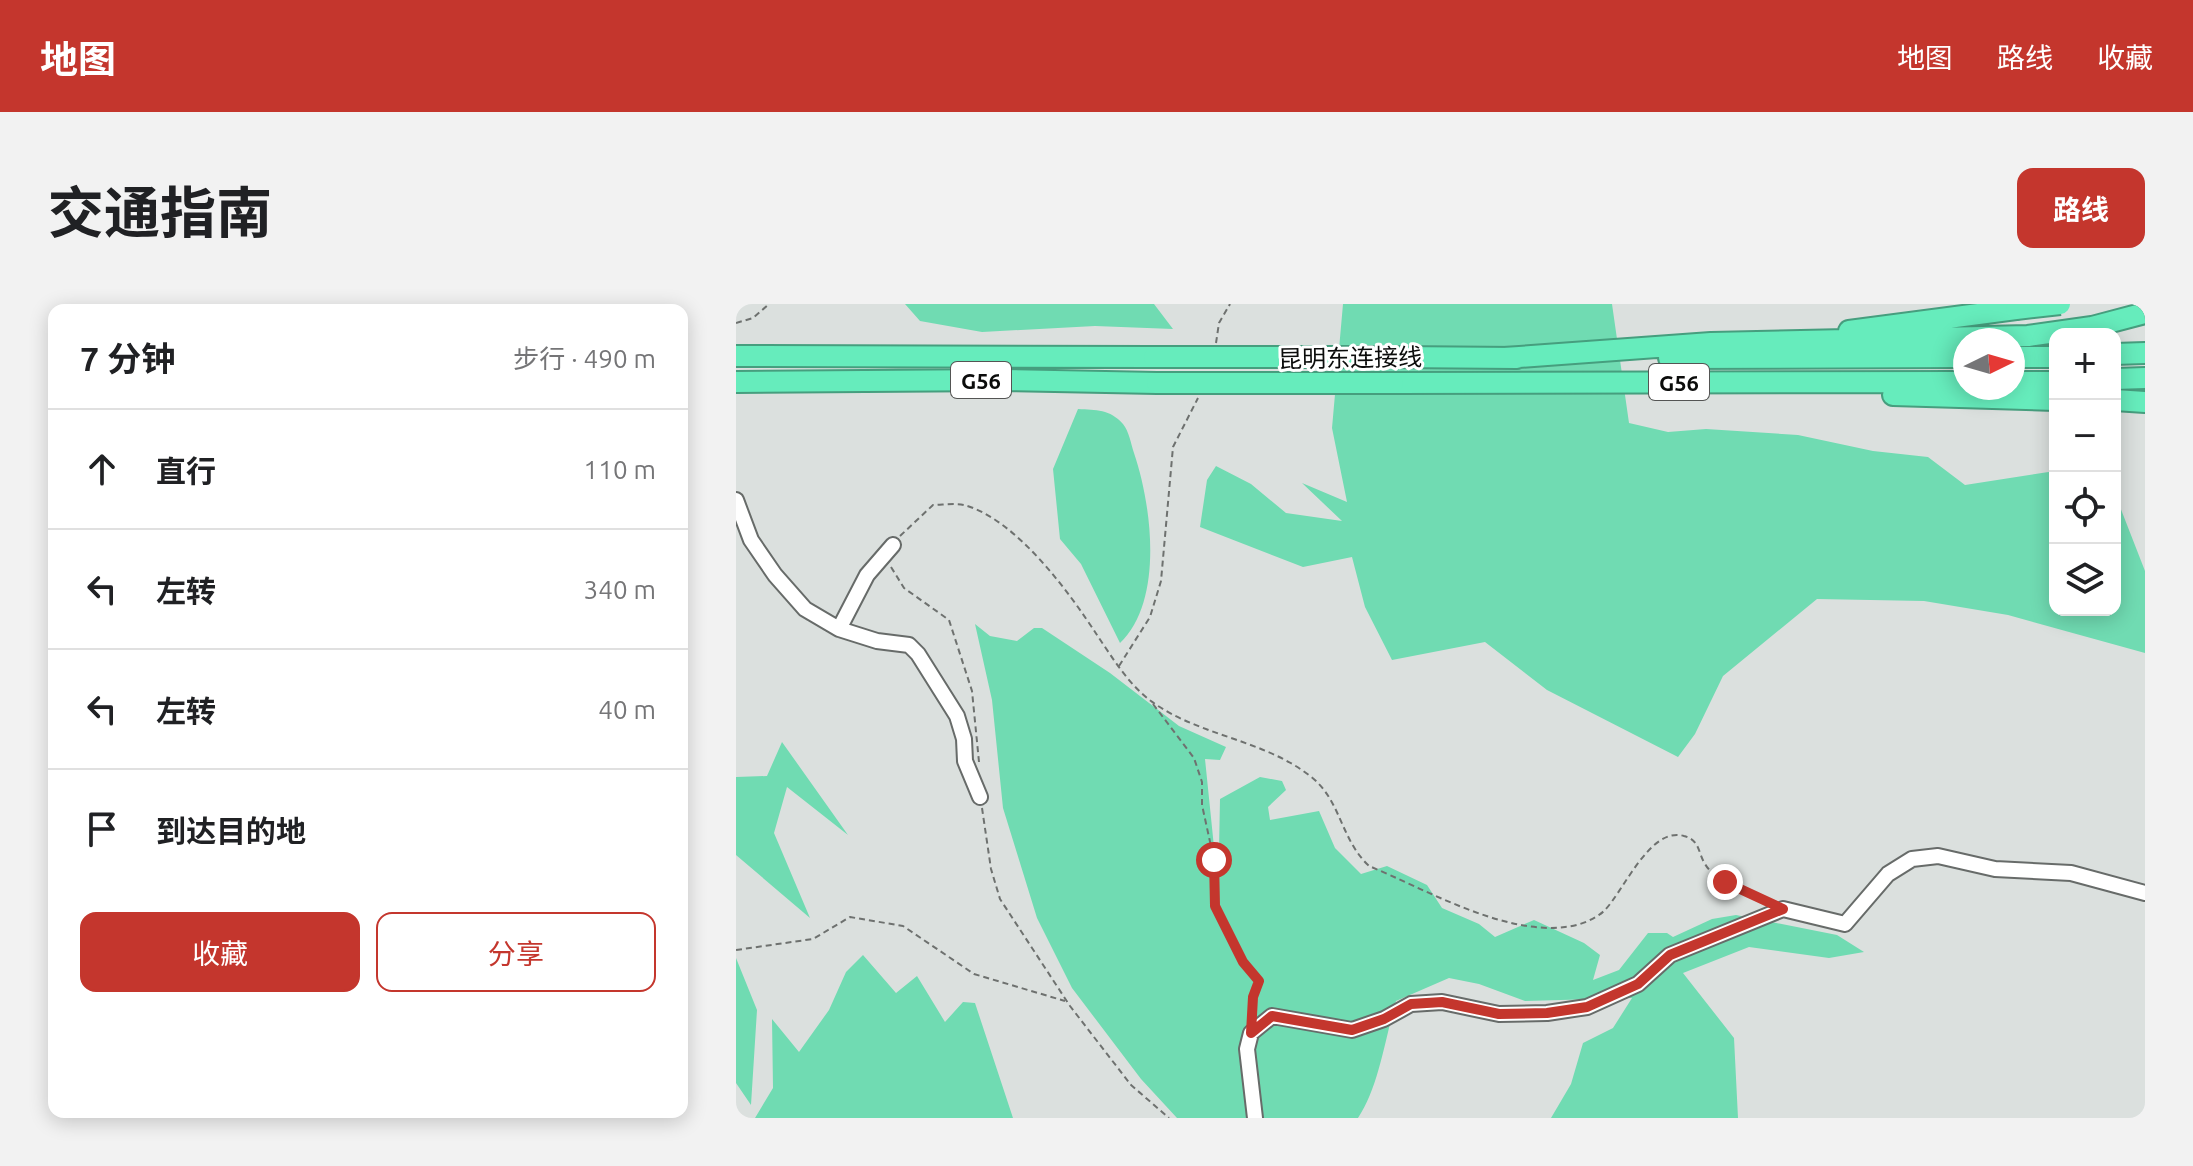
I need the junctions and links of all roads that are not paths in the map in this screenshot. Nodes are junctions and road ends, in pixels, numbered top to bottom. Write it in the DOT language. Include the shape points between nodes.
graph roads {
  1 [pos="2060,304"];
  2 [pos="2145,313"];
  3 [pos="1782,342"];
  4 [pos="2145,353"];
  5 [pos="2121,354"];
  6 [pos="736,356"];
  7 [pos="1953,357"];
  8 [pos="2025,357"];
  9 [pos="2049,357"];
  10 [pos="1505,358"];
  11 [pos="2145,378"];
  12 [pos="2121,379"];
  13 [pos="1601,381"];
  14 [pos="736,382"];
  15 [pos="1953,382"];
  16 [pos="2025,382"];
  17 [pos="2049,382"];
  18 [pos="2049,400"];
  19 [pos="2121,400"];
  20 [pos="2145,402"];
  21 [pos="736,500"];
  22 [pos="893,545"];
  23 [pos="839,629"];
  24 [pos="980,797"];
  25 [pos="2145,893"];
  26 [pos="1255,1118"];
  1 -- 3 [label="highway, bridge"];
  2 -- 3 [label="highway" via="2028,336"];
  3 -- 10 [label="highway"];
  4 -- 5 [label="highway"];
  6 -- 10 [label="highway, 昆明东连接线 / G56, bridge"];
  7 -- 10 [label="highway, 昆明东连接线 / G56"];
  8 -- 9 [label="highway"];
  11 -- 12 [label="highway"];
  13 -- 14 [label="highway, 昆明东连接线 / G56, bridge"];
  13 -- 15 [label="highway, 昆明东连接线 / G56"];
  13 -- 18 [label="highway" via="1752,393"];
  16 -- 17 [label="highway"];
  19 -- 20 [label="highway"];
  21 -- 23 [label="street" via="751,540 775,575 805,609"];
  22 -- 23 [label="street" via="867,575"];
  23 -- 24 [label="street" via="909,645 918,654 957,716 965,761"];
  25 -- 26 [label="street" via="2071,873 1995,869 1938,856 1912,859 1888,874 1845,924 1783,909 1670,955 1638,984 1587,1007 1499,1014 1442,1002 1411,1004 1352,1030 1272,1016 1251,1033 1247,1049"];
}
